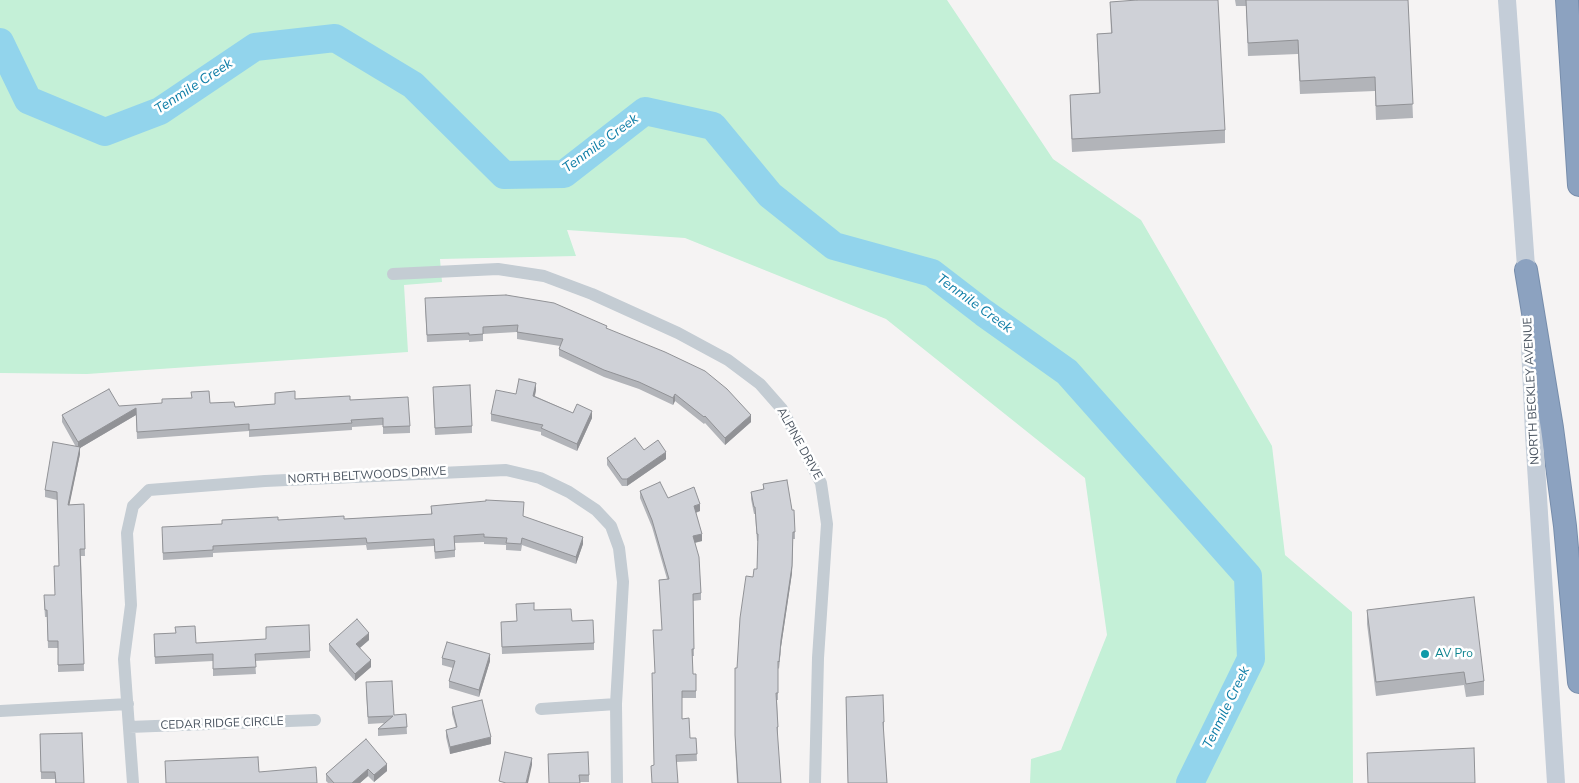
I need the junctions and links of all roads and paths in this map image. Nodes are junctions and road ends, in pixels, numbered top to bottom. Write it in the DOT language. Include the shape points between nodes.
graph roads {
  1 [pos="1507,0"];
  2 [pos="1567,0"];
  3 [pos="1579,185"];
  4 [pos="1526,270"];
  5 [pos="393,274"];
  6 [pos="1579,682"];
  7 [pos="128,704"];
  8 [pos="616,704"];
  9 [pos="541,709"];
  10 [pos="0,711"];
  11 [pos="315,720"];
  12 [pos="130,727"];
  13 [pos="133,783"];
  14 [pos="617,783"];
  15 [pos="815,783"];
  16 [pos="1556,783"];
  1 -- 4 [label="main road, NORTH BECKLEY AVENUE"];
  2 -- 3 [label="highway"];
  4 -- 6 [label="highway" via="1559,477"];
  4 -- 16 [label="main road, NORTH BECKLEY AVENUE"];
  5 -- 15 [label="street, ALPINE DRIVE" via="498,269 544,276 678,333 728,360 760,384 782,410 821,483 827,524 818,658"];
  7 -- 8 [label="street, NORTH BELTWOODS DRIVE" via="124,659 130,605 127,533 133,506 149,490 506,470 540,478 568,492 596,510 611,526 619,548 623,582"];
  7 -- 10 [label="street"];
  7 -- 12 [label="street, NORTH BELTWOODS DRIVE"];
  8 -- 9 [label="street"];
  8 -- 14 [label="street, NORTH BELTWOODS DRIVE"];
  11 -- 12 [label="street, CEDAR RIDGE CIRCLE"];
  12 -- 13 [label="street, NORTH BELTWOODS DRIVE"];
}
